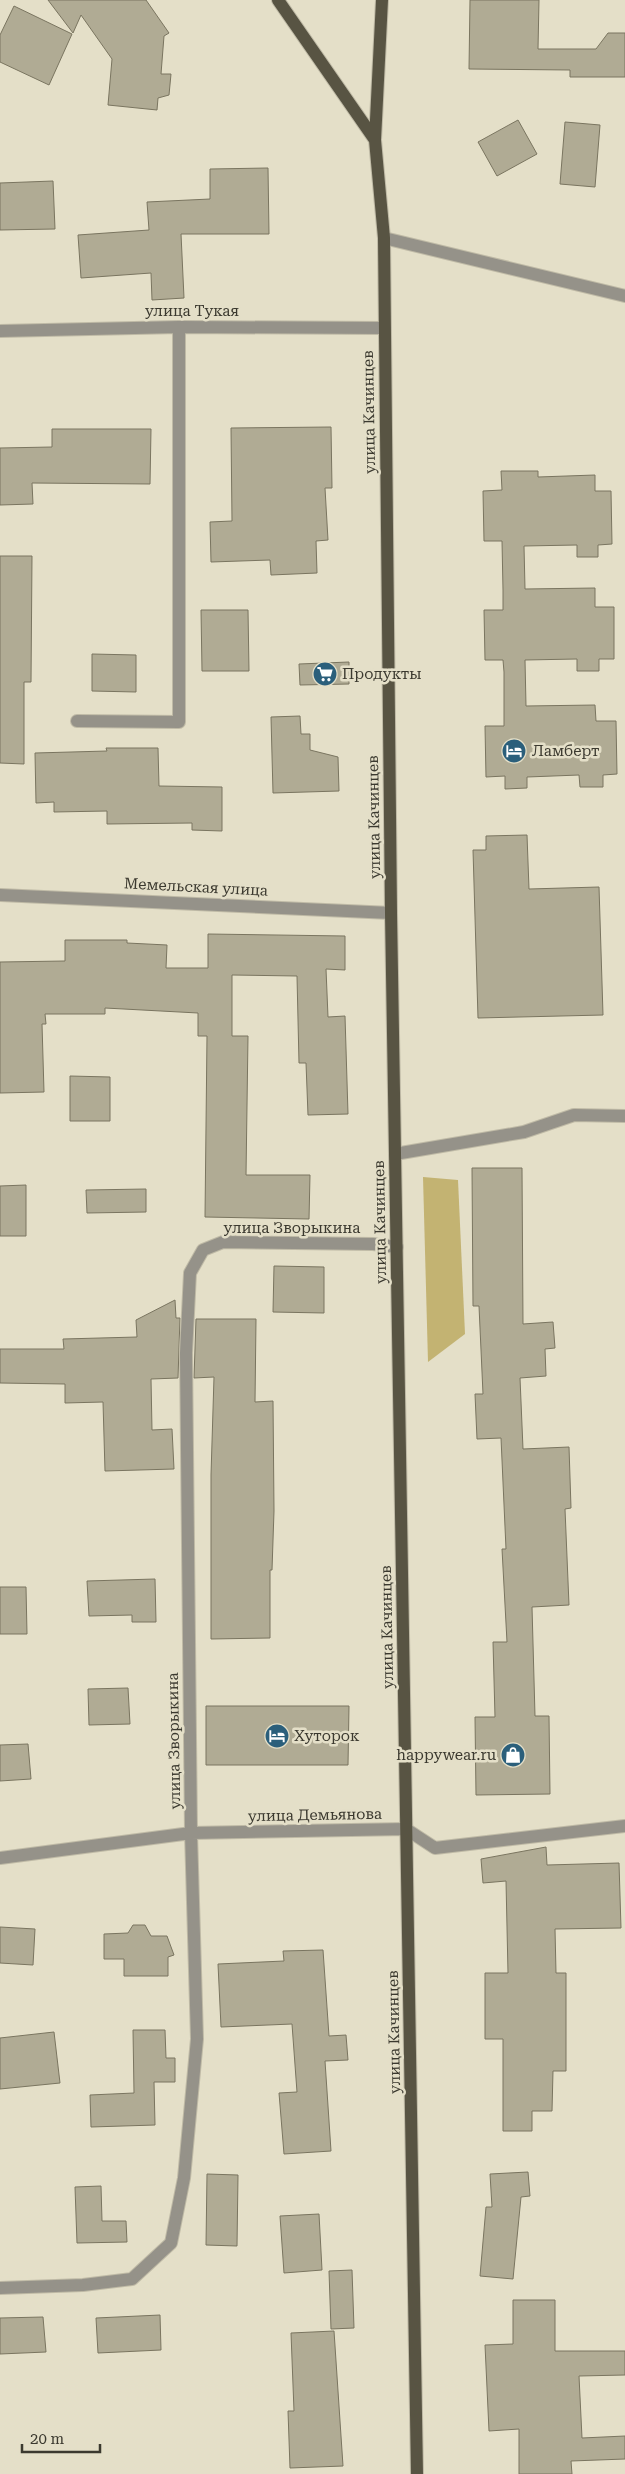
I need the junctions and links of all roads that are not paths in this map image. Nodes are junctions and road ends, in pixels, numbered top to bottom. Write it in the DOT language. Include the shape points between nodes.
graph roads {
  1 [pos="278,0"];
  2 [pos="382,0"];
  3 [pos="375,140"];
  4 [pos="384,238"];
  5 [pos="625,296"];
  6 [pos="179,327"];
  7 [pos="384,328"];
  8 [pos="0,331"];
  9 [pos="77,721"];
  10 [pos="0,895"];
  11 [pos="391,913"];
  12 [pos="625,1116"];
  13 [pos="395,1154"];
  14 [pos="396,1247"];
  15 [pos="625,1826"];
  16 [pos="406,1829"];
  17 [pos="192,1833"];
  18 [pos="0,1858"];
  19 [pos="0,2288"];
  20 [pos="417,2474"];
  1 -- 3 [label="main road, улица Качинцев"];
  2 -- 3 [label="main road"];
  3 -- 4 [label="main road, улица Качинцев"];
  4 -- 5 [label="street"];
  4 -- 7 [label="main road, улица Качинцев"];
  6 -- 7 [label="street, улица Тукая"];
  6 -- 8 [label="street, улица Тукая"];
  6 -- 9 [label="street" via="179,722"];
  7 -- 11 [label="main road, улица Качинцев"];
  10 -- 11 [label="street, Мемельская улица"];
  11 -- 13 [label="main road, улица Качинцев"];
  12 -- 13 [label="street" via="574,1115 524,1132"];
  13 -- 14 [label="main road, улица Качинцев"];
  14 -- 16 [label="main road, улица Качинцев"];
  14 -- 17 [label="street, улица Зворыкина" via="223,1242 203,1250 190,1273 186,1353"];
  15 -- 16 [label="street" via="435,1848"];
  16 -- 17 [label="street, улица Демьянова"];
  16 -- 20 [label="main road, улица Качинцев"];
  17 -- 18 [label="street, улица Демьянова"];
  17 -- 19 [label="street, улица Зворыкина" via="197,2039 184,2178 171,2243 132,2279 84,2285"];
}
